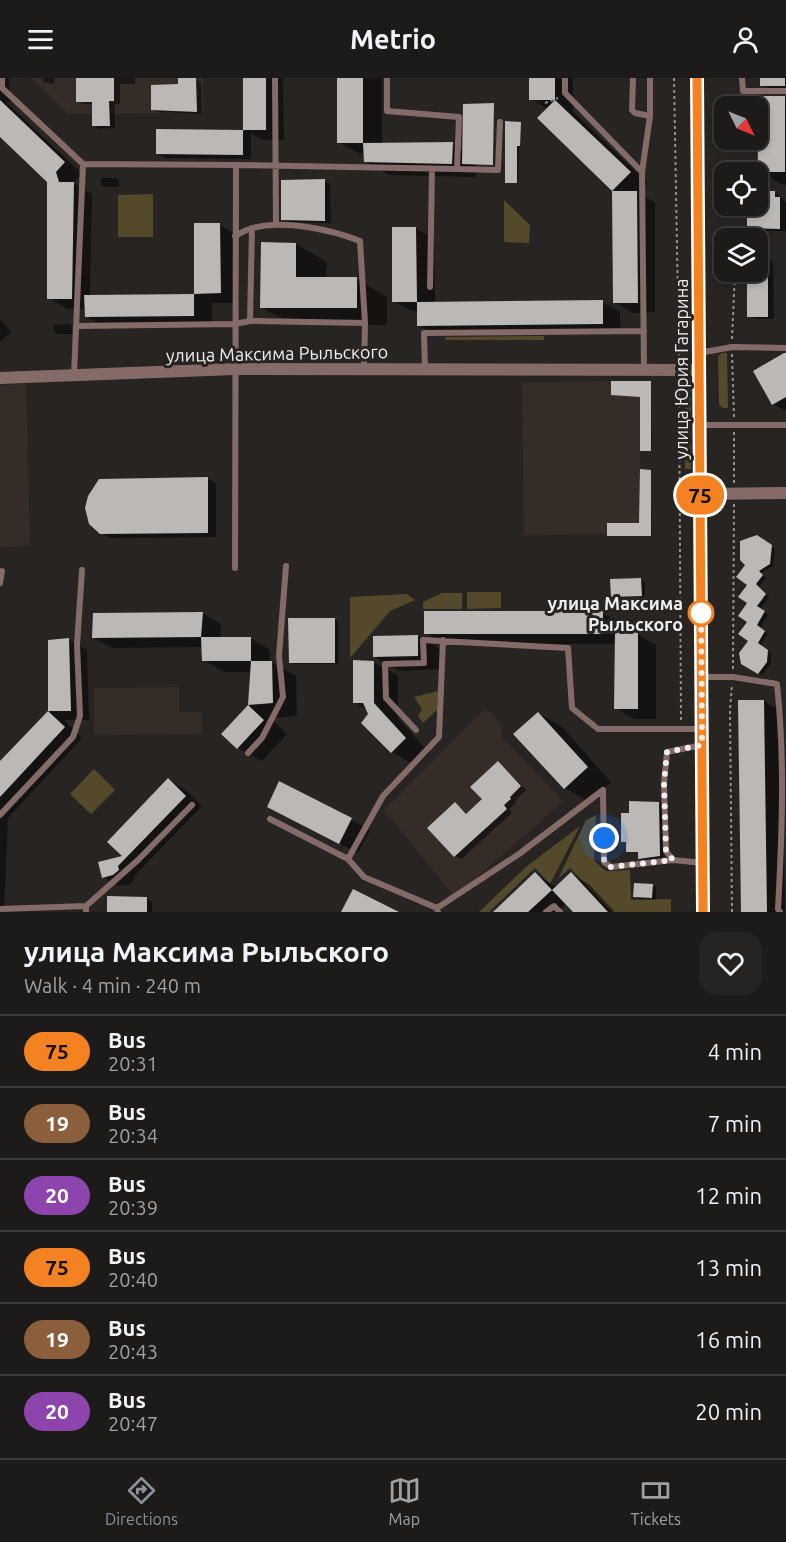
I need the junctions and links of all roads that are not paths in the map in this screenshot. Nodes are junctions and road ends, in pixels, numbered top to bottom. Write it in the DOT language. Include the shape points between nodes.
graph roads {
  1 [pos="2,78"];
  2 [pos="275,78"];
  3 [pos="387,78"];
  4 [pos="565,78"];
  5 [pos="633,78"];
  6 [pos="650,78"];
  7 [pos="697,78"];
  8 [pos="742,78"];
  9 [pos="786,91"];
  10 [pos="650,116"];
  11 [pos="500,122"];
  12 [pos="83,164"];
  13 [pos="236,165"];
  14 [pos="277,165"];
  15 [pos="432,169"];
  16 [pos="458,169"];
  17 [pos="642,172"];
  18 [pos="276,225"];
  19 [pos="252,228"];
  20 [pos="236,236"];
  21 [pos="430,287"];
  22 [pos="250,321"];
  23 [pos="365,323"];
  24 [pos="235,324"];
  25 [pos="76,326"];
  26 [pos="644,332"];
  27 [pos="786,348"];
  28 [pos="699,353"];
  29 [pos="235,369"];
  30 [pos="364,369"];
  31 [pos="425,369"];
  32 [pos="699,369"];
  33 [pos="644,370"];
  34 [pos="74,375"];
  35 [pos="0,378"];
  36 [pos="700,425"];
  37 [pos="786,425"];
  38 [pos="700,494"];
  39 [pos="786,494"];
  40 [pos="286,566"];
  41 [pos="235,568"];
  42 [pos="82,570"];
  43 [pos="2,571"];
  44 [pos="0,583"];
  45 [pos="443,640"];
  46 [pos="702,677"];
  47 [pos="416,729"];
  48 [pos="702,729"];
  49 [pos="784,729"];
  50 [pos="702,745"];
  51 [pos="248,753"];
  52 [pos="192,805"];
  53 [pos="0,815"];
  54 [pos="270,819"];
  55 [pos="783,858"];
  56 [pos="348,859"];
  57 [pos="673,860"];
  58 [pos="703,862"];
  59 [pos="0,909"];
  60 [pos="86,909"];
  61 [pos="438,910"];
  62 [pos="546,912"];
  63 [pos="560,912"];
  64 [pos="703,912"];
  65 [pos="780,912"];
  1 -- 12 [label="lane" via="2,88"];
  2 -- 14 [label="lane"];
  3 -- 16 [label="lane" via="387,111 459,117"];
  4 -- 17 [label="lane" via="565,93"];
  5 -- 10 [label="lane" via="632,110"];
  6 -- 10 [label="lane"];
  7 -- 28 [label="main road, улица Юрия Гагарина"];
  8 -- 9 [label="lane" via="743,91"];
  10 -- 17 [label="lane"];
  11 -- 16 [label="lane" via="498,170"];
  12 -- 13 [label="lane"];
  12 -- 25 [label="lane"];
  13 -- 14 [label="lane"];
  13 -- 20 [label="lane"];
  14 -- 15 [label="lane"];
  14 -- 18 [label="lane"];
  15 -- 16 [label="lane"];
  15 -- 21 [label="lane"];
  17 -- 26 [label="lane"];
  18 -- 19 [label="lane"];
  18 -- 23 [label="lane" via="360,240"];
  19 -- 20 [label="lane"];
  19 -- 22 [label="lane"];
  20 -- 24 [label="lane"];
  22 -- 23 [label="lane"];
  22 -- 24 [label="lane"];
  23 -- 30 [label="lane"];
  24 -- 25 [label="lane"];
  24 -- 29 [label="lane"];
  25 -- 34 [label="lane"];
  26 -- 31 [label="lane" via="424,333"];
  26 -- 33 [label="lane"];
  27 -- 28 [label="lane" via="732,347"];
  28 -- 32 [label="main road, улица Юрия Гагарина"];
  29 -- 30 [label="street, улица Максима Рыльского"];
  29 -- 34 [label="street, улица Максима Рыльского"];
  29 -- 41 [label="lane"];
  30 -- 31 [label="street, улица Максима Рыльского"];
  31 -- 33 [label="street, улица Максима Рыльского"];
  32 -- 33 [label="street, улица Максима Рыльского"];
  32 -- 36 [label="main road, улица Юрия Гагарина"];
  34 -- 35 [label="street, улица Максима Рыльского"];
  36 -- 37 [label="lane"];
  36 -- 38 [label="main road, улица Юрия Гагарина"];
  38 -- 39 [label="street"];
  38 -- 46 [label="main road, улица Юрия Гагарина"];
  40 -- 51 [label="lane" via="279,656 283,697 262,738"];
  42 -- 53 [label="lane" via="77,645 80,716 72,737"];
  43 -- 44 [label="lane"];
  45 -- 47 [label="lane" via="423,640 424,663 385,664 386,698"];
  45 -- 48 [label="lane" via="568,648 572,708 598,729"];
  45 -- 56 [label="lane" via="439,736 382,796"];
  46 -- 48 [label="main road, улица Юрия Гагарина"];
  46 -- 49 [label="lane" via="777,684"];
  48 -- 50 [label="main road, улица Юрия Гагарина"];
  49 -- 55 [label="lane"];
  50 -- 57 [label="lane" via="667,752 666,851"];
  50 -- 58 [label="main road, улица Юрия Гагарина"];
  52 -- 60 [label="lane"];
  54 -- 56 [label="lane"];
  55 -- 65 [label="lane"];
  56 -- 61 [label="lane" via="364,877"];
  57 -- 58 [label="lane"];
  57 -- 61 [label="lane" via="611,867 604,862 603,790"];
  58 -- 64 [label="main road, улица Юрия Гагарина"];
  59 -- 60 [label="lane"];
  62 -- 63 [label="lane" via="554,906"];
}
